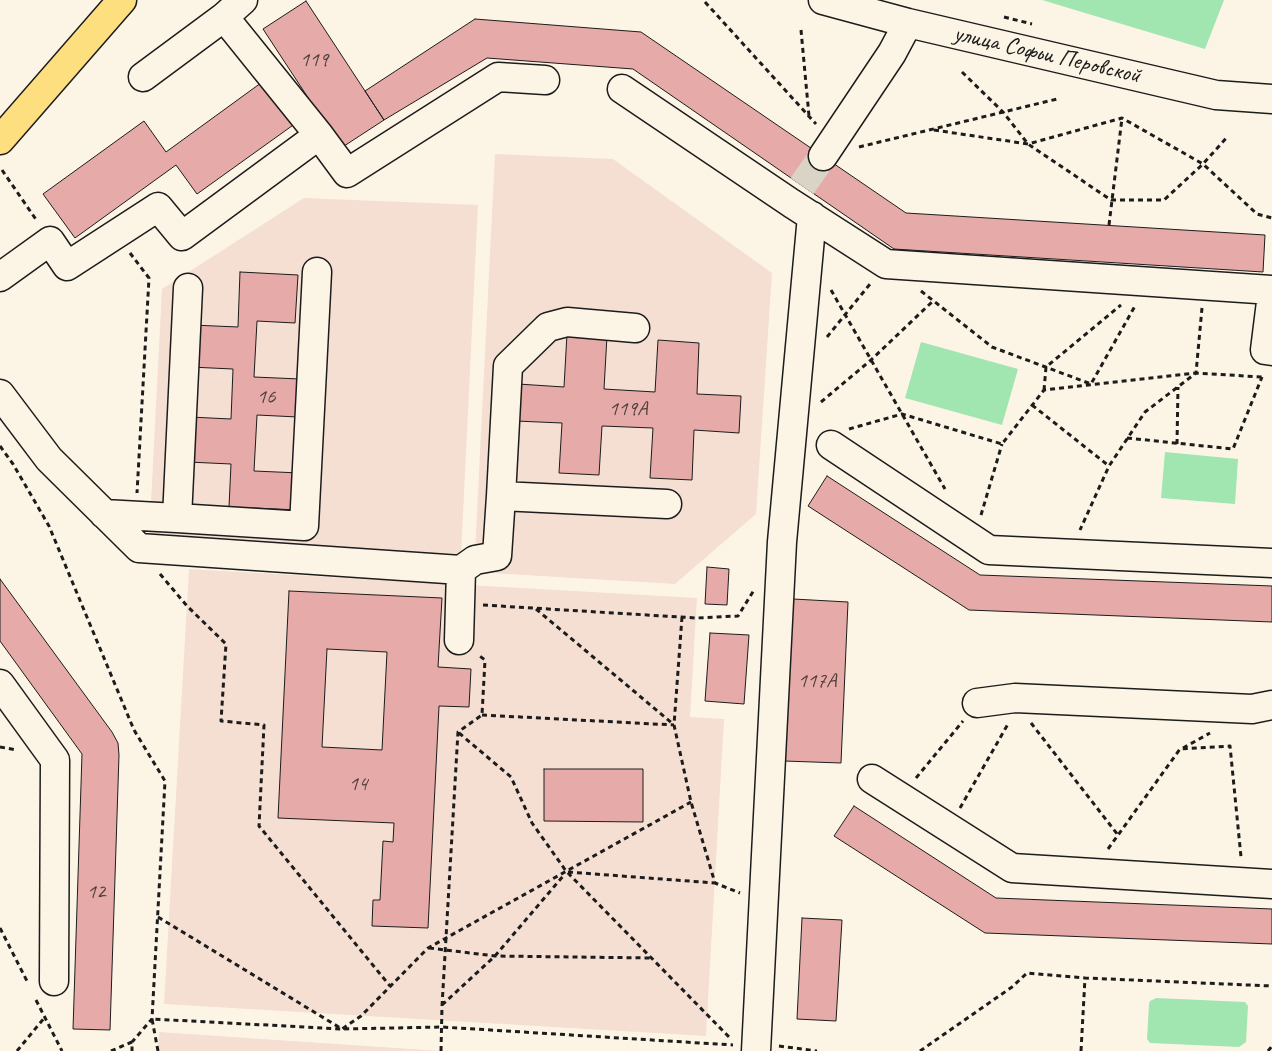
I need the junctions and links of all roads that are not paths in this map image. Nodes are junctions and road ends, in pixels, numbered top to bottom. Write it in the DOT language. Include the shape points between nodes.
graph roads {
  1 [pos="122,0"];
  2 [pos="823,0"];
  3 [pos="234,8"];
  4 [pos="908,23"];
  5 [pos="143,77"];
  6 [pos="545,80"];
  7 [pos="622,89"];
  8 [pos="1272,99"];
  9 [pos="319,135"];
  10 [pos="0,140"];
  11 [pos="823,156"];
  12 [pos="802,202"];
  13 [pos="317,272"];
  14 [pos="0,277"];
  15 [pos="188,288"];
  16 [pos="1272,290"];
  17 [pos="1272,294"];
  18 [pos="635,328"];
  19 [pos="1268,351"];
  20 [pos="0,394"];
  21 [pos="830,445"];
  22 [pos="501,496"];
  23 [pos="667,504"];
  24 [pos="104,514"];
  25 [pos="177,518"];
  26 [pos="1272,564"];
  27 [pos="461,570"];
  28 [pos="458,640"];
  29 [pos="0,684"];
  30 [pos="977,703"];
  31 [pos="1272,705"];
  32 [pos="872,779"];
  33 [pos="1272,884"];
  34 [pos="54,981"];
  35 [pos="756,1047"];
  1 -- 10 [label="main road"];
  2 -- 4 [label="street, улица Софьи Перовской"];
  3 -- 5 [label="street"];
  3 -- 9 [label="street"];
  4 -- 8 [label="street, улица Софьи Перовской" via="1216,95"];
  4 -- 11 [label="street" via="892,53"];
  6 -- 9 [label="street" via="498,77 347,173"];
  7 -- 12 [label="street"];
  9 -- 14 [label="street" via="182,236 158,207 67,266 50,240"];
  12 -- 16 [label="street" via="886,264"];
  12 -- 35 [label="street" via="809,252 782,542"];
  13 -- 25 [label="street" via="304,526"];
  15 -- 25 [label="street"];
  17 -- 19 [label="street"];
  18 -- 22 [label="street" via="567,322 548,327 508,366"];
  20 -- 24 [label="street" via="49,459"];
  21 -- 26 [label="street" via="989,550"];
  22 -- 23 [label="street"];
  22 -- 27 [label="street" via="497,556 475,560"];
  24 -- 25 [label="street"];
  24 -- 27 [label="street" via="139,548"];
  27 -- 28 [label="street"];
  29 -- 34 [label="street" via="55,760"];
  30 -- 31 [label="street" via="1016,698 1252,709"];
  32 -- 33 [label="street" via="1012,868"];
}
